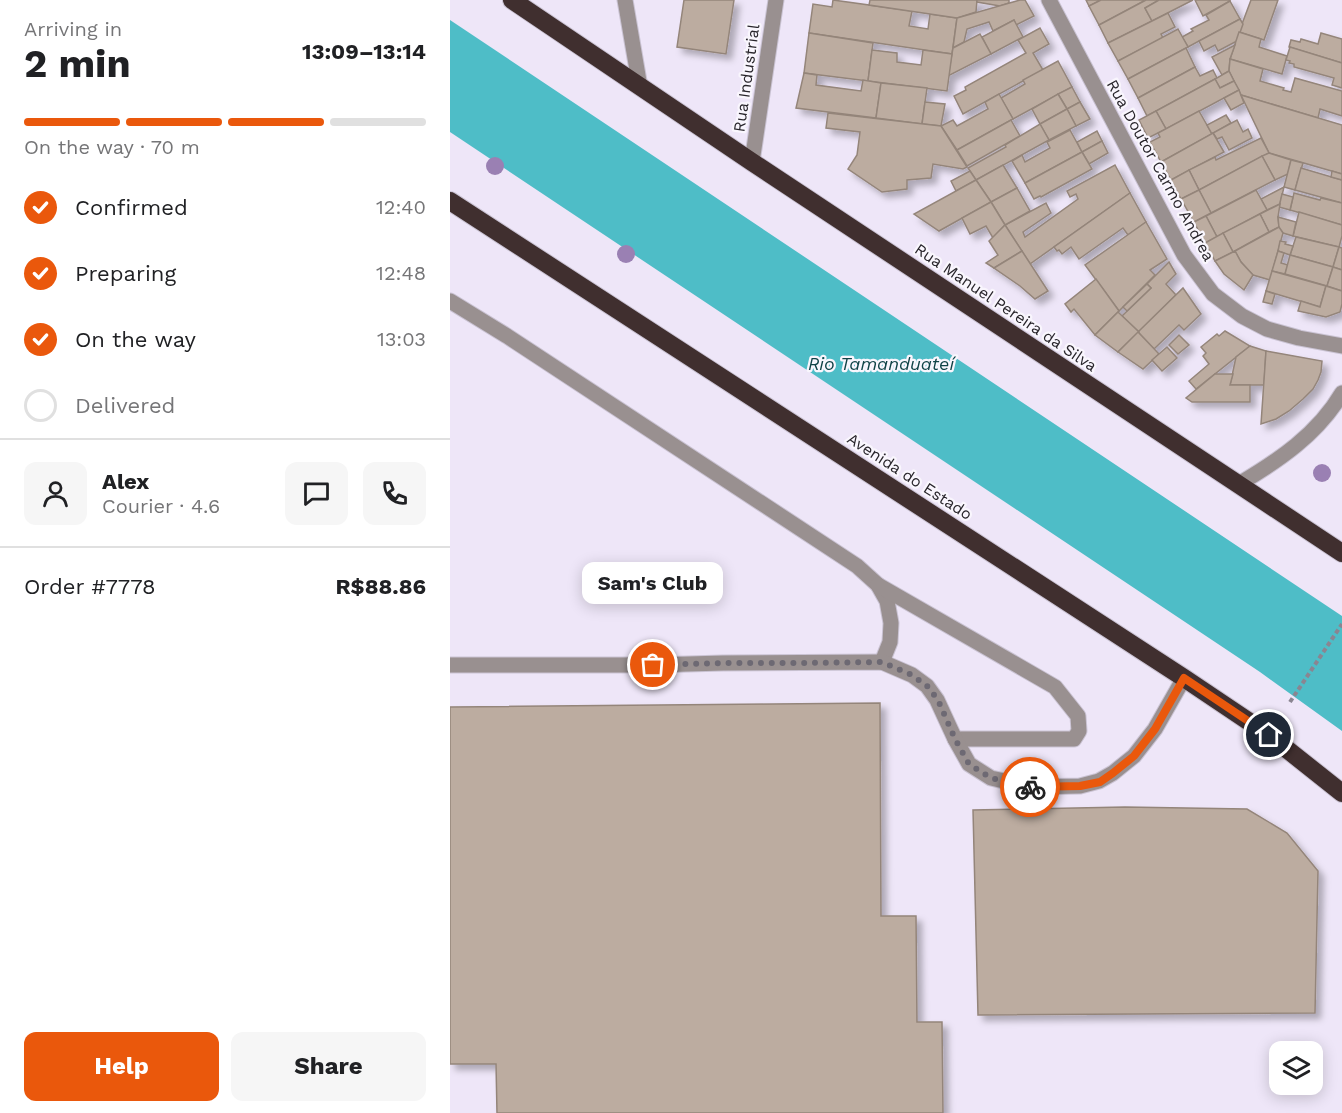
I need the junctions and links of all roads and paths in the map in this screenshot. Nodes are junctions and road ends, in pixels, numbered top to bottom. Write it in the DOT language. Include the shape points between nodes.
graph roads {
  1 [pos="512,0"];
  2 [pos="625,0"];
  3 [pos="776,0"];
  4 [pos="1048,0"];
  5 [pos="640,87"];
  6 [pos="752,162"];
  7 [pos="450,201"];
  8 [pos="450,301"];
  9 [pos="1342,346"];
  10 [pos="1342,393"];
  11 [pos="1239,484"];
  12 [pos="1342,553"];
  13 [pos="878,585"];
  14 [pos="1342,624"];
  15 [pos="882,662"];
  16 [pos="450,665"];
  17 [pos="1184,678"];
  18 [pos="1290,702"];
  19 [pos="955,739"];
  20 [pos="1342,793"];
  1 -- 5 [label="highway, Rua Manuel Pereira da Silva"];
  2 -- 5 [label="street"];
  3 -- 6 [label="street, Rua Industrial"];
  4 -- 9 [label="street, Rua Doutor Carmo Andrea" via="1184,255 1213,294 1267,329"];
  5 -- 6 [label="highway, Rua Manuel Pereira da Silva"];
  6 -- 11 [label="highway, Rua Manuel Pereira da Silva"];
  7 -- 17 [label="highway, Avenida do Estado"];
  8 -- 13 [label="street" via="857,566"];
  10 -- 11 [label="street" via="1306,437 1270,466"];
  11 -- 12 [label="highway, Rua Manuel Pereira da Silva"];
  13 -- 15 [label="street" via="887,601 891,623 890,642"];
  13 -- 19 [label="street" via="1055,687 1078,716 1079,731 1074,739"];
  14 -- 18 [label="path"];
  15 -- 16 [label="street"];
  15 -- 19 [label="street" via="927,686 938,700"];
  17 -- 19 [label="street" via="1155,729 1134,756 1100,782 1030,787 991,778 969,764"];
  17 -- 20 [label="highway, Avenida do Estado" via="1269,735"];
}
